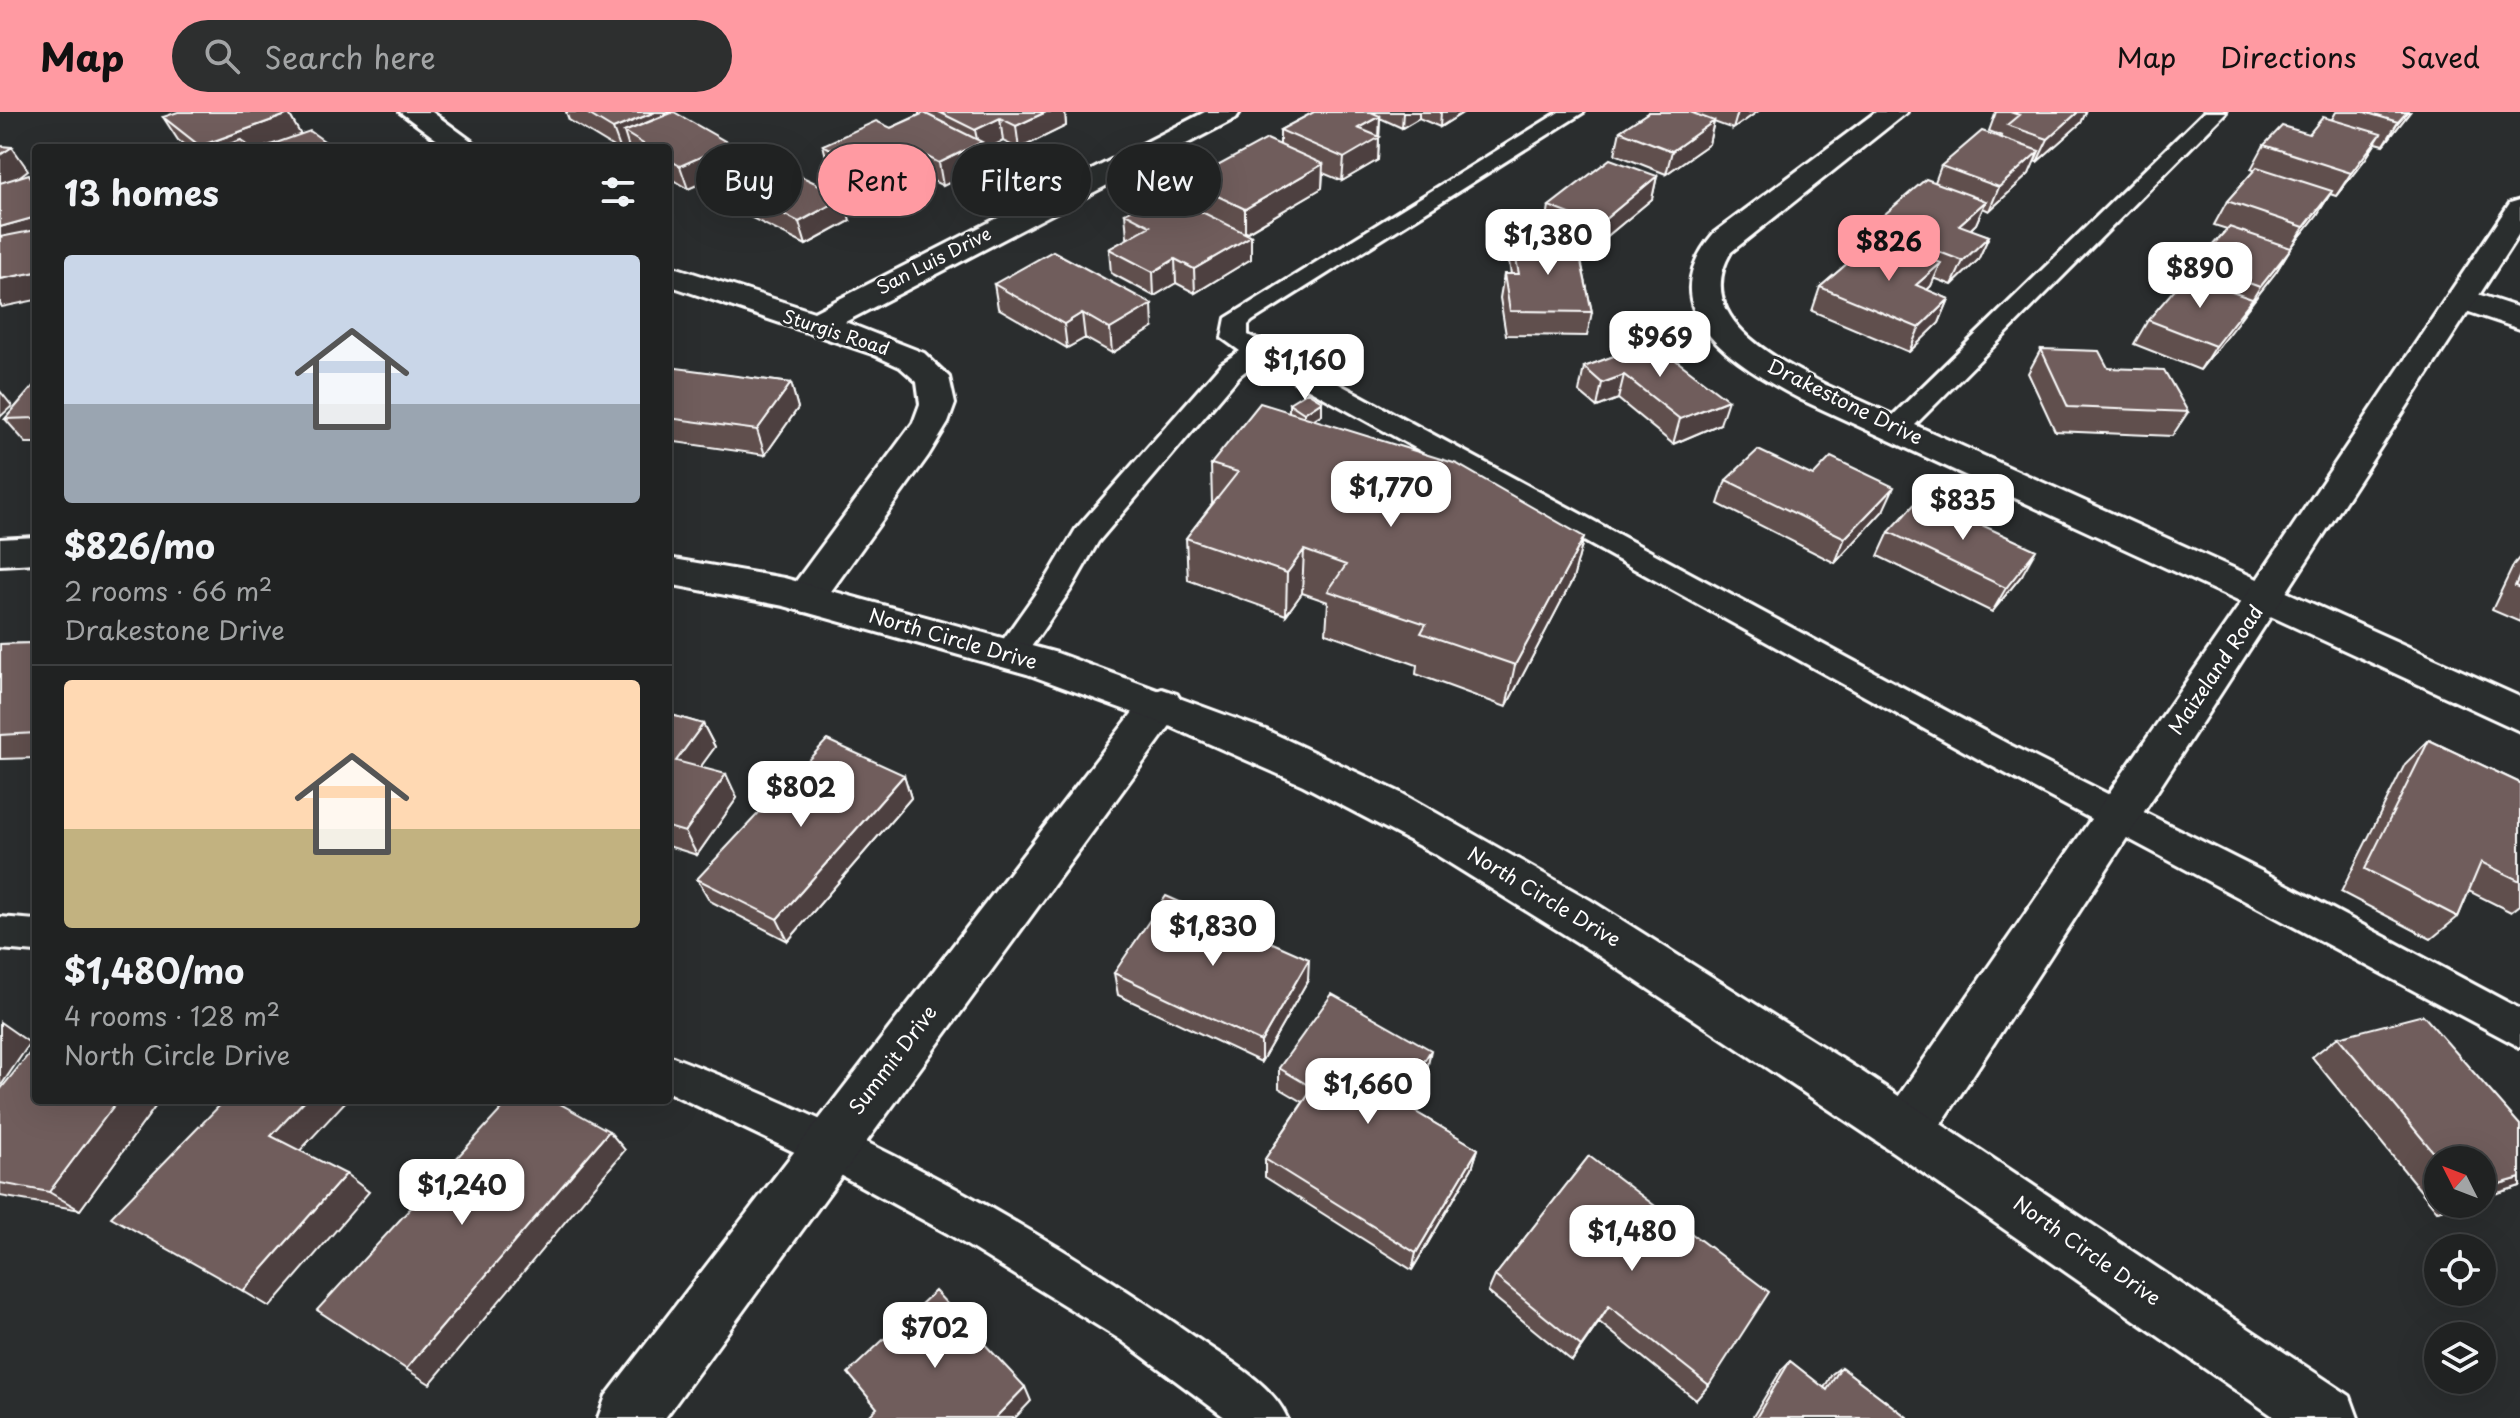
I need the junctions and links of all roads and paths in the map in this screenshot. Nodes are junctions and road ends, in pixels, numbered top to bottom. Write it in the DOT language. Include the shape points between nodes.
graph roads {
  1 [pos="414,112"];
  2 [pos="1165,112"];
  3 [pos="1226,112"];
  4 [pos="1574,112"];
  5 [pos="1893,112"];
  6 [pos="2216,112"];
  7 [pos="1197,127"];
  8 [pos="461,144"];
  9 [pos="2520,209"];
  10 [pos="672,276"];
  11 [pos="2462,299"];
  12 [pos="2520,319"];
  13 [pos="814,325"];
  14 [pos="1256,351"];
  15 [pos="1896,428"];
  16 [pos="32,550"];
  17 [pos="0,552"];
  18 [pos="672,572"];
  19 [pos="805,598"];
  20 [pos="2264,600"];
  21 [pos="1011,652"];
  22 [pos="1162,705"];
  23 [pos="2520,715"];
  24 [pos="2117,816"];
  25 [pos="0,933"];
  26 [pos="32,936"];
  27 [pos="2520,1029"];
  28 [pos="672,1075"];
  29 [pos="1908,1128"];
  30 [pos="828,1146"];
  31 [pos="628,1418"];
  32 [pos="1263,1418"];
  33 [pos="2328,1418"];
  1 -- 8 [label="street"];
  2 -- 7 [label="street"];
  3 -- 7 [label="street, San Luis Drive"];
  4 -- 14 [label="lane" via="1243,316 1235,323 1235,338"];
  5 -- 15 [label="street, Drakestone Drive" via="1725,239 1710,255 1704,275 1716,321 1739,346 1772,369"];
  6 -- 15 [label="lane"];
  7 -- 13 [label="street, San Luis Drive"];
  9 -- 11 [label="street, Maizeland Road"];
  10 -- 13 [label="street, Sturgis Road" via="712,294"];
  11 -- 12 [label="street"];
  11 -- 20 [label="street, Maizeland Road"];
  13 -- 19 [label="street, Sturgis Road" via="907,357 929,373 937,389 936,412 920,441"];
  14 -- 21 [label="lane" via="1230,370 1086,536"];
  14 -- 24 [label="lane"];
  15 -- 20 [label="street, Drakestone Drive"];
  16 -- 17 [label="street"];
  18 -- 19 [label="street, North Circle Drive"];
  19 -- 21 [label="street, North Circle Drive"];
  20 -- 23 [label="street, Drakestone Drive"];
  20 -- 24 [label="street, Maizeland Road"];
  21 -- 22 [label="street, North Circle Drive"];
  22 -- 29 [label="street, North Circle Drive" via="1347,787 1448,839 1583,919"];
  22 -- 30 [label="street, Summit Drive"];
  24 -- 27 [label="lane"];
  24 -- 29 [label="street, Maizeland Road"];
  25 -- 26 [label="lane"];
  28 -- 30 [label="lane"];
  29 -- 33 [label="street, North Circle Drive"];
  30 -- 31 [label="street, Summit Drive"];
  30 -- 32 [label="lane" via="908,1186 1090,1293 1216,1378"];
}
